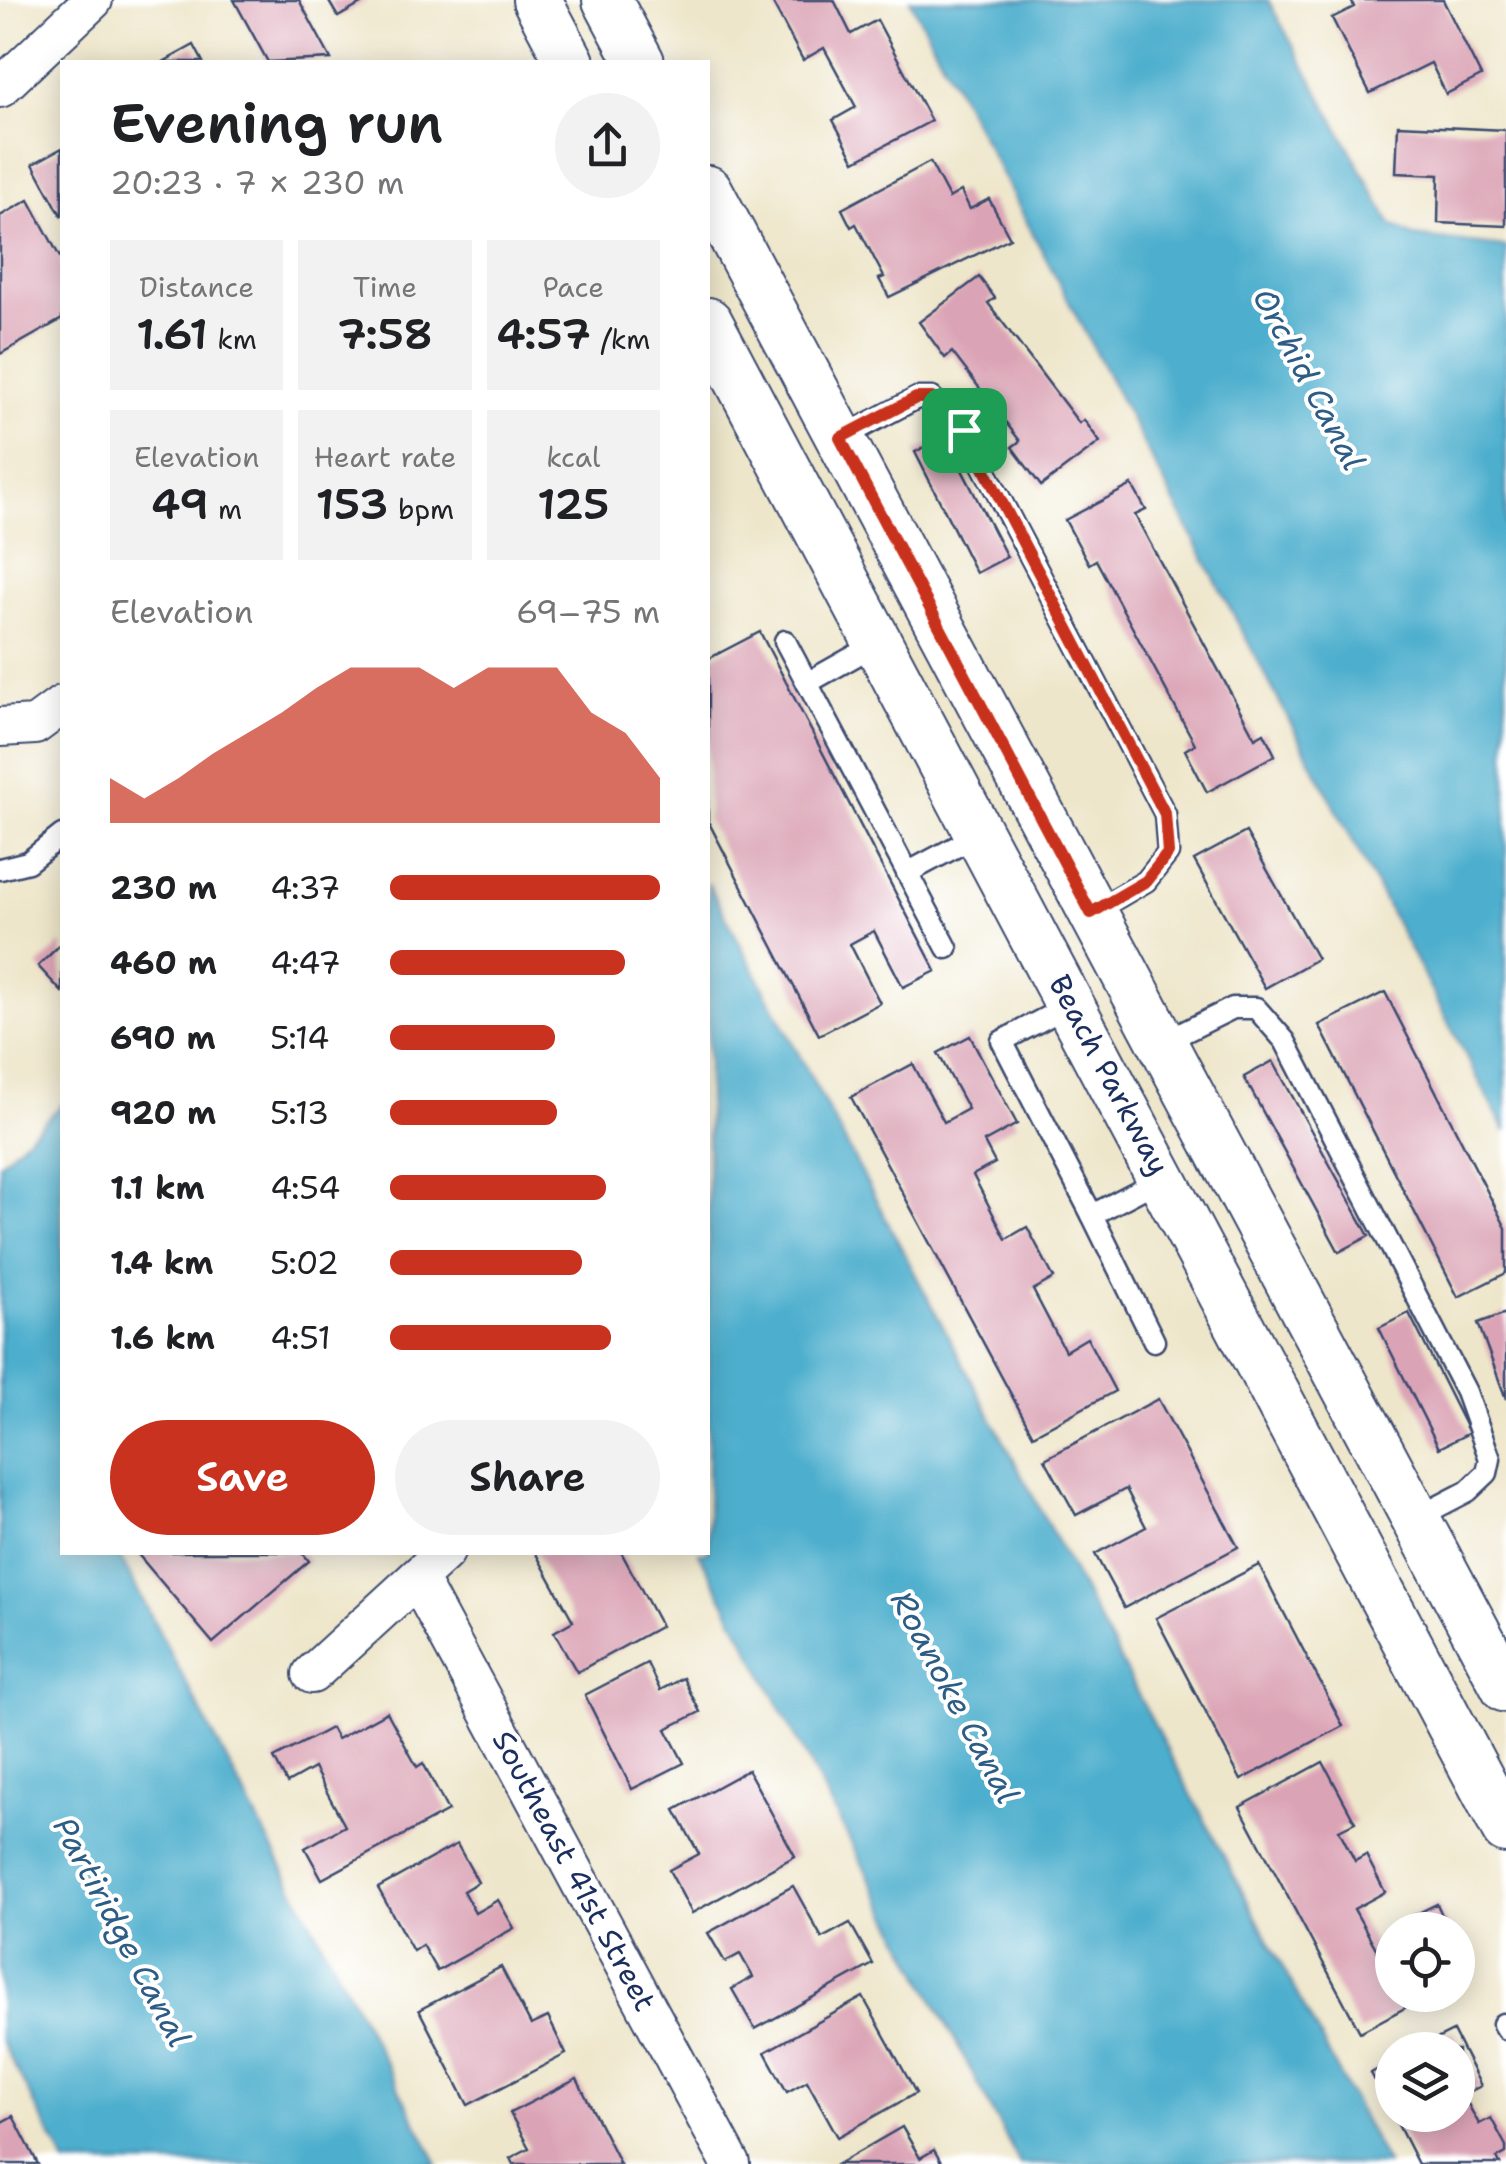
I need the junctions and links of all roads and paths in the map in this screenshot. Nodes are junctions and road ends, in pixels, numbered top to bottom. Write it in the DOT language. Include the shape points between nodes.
graph roads {
  1 [pos="93,0"];
  2 [pos="537,0"];
  3 [pos="607,0"];
  4 [pos="569,60"];
  5 [pos="639,60"];
  6 [pos="0,88"];
  7 [pos="710,194"];
  8 [pos="710,326"];
  9 [pos="840,438"];
  10 [pos="785,641"];
  11 [pos="878,643"];
  12 [pos="807,683"];
  13 [pos="60,706"];
  14 [pos="0,728"];
  15 [pos="981,834"];
  16 [pos="60,837"];
  17 [pos="0,868"];
  18 [pos="907,873"];
  19 [pos="1091,913"];
  20 [pos="947,948"];
  21 [pos="1123,975"];
  22 [pos="1072,1004"];
  23 [pos="1160,1044"];
  24 [pos="1163,1178"];
  25 [pos="1092,1216"];
  26 [pos="1154,1341"];
  27 [pos="1420,1527"];
  28 [pos="442,1555"];
  29 [pos="1366,1568"];
  30 [pos="417,1578"];
  31 [pos="312,1674"];
  32 [pos="1506,1688"];
  33 [pos="1506,1829"];
  34 [pos="731,2164"];
  1 -- 6 [label="street"];
  2 -- 4 [label="street"];
  3 -- 5 [label="street"];
  7 -- 9 [label="street, Beach Parkway"];
  8 -- 11 [label="street, Beach Parkway"];
  9 -- 19 [label="street, Beach Parkway"];
  9 -- 19 [label="lane" via="916,398 932,398 964,430 1165,814 1168,853 1146,881"];
  10 -- 12 [label="lane"];
  11 -- 12 [label="lane"];
  11 -- 15 [label="street, Beach Parkway"];
  12 -- 18 [label="lane"];
  13 -- 14 [label="street" via="35,725"];
  15 -- 18 [label="lane"];
  15 -- 22 [label="street, Beach Parkway"];
  16 -- 17 [label="lane" via="28,862"];
  18 -- 20 [label="lane"];
  19 -- 21 [label="street, Beach Parkway"];
  21 -- 22 [label="street"];
  21 -- 23 [label="street, Beach Parkway"];
  22 -- 24 [label="street, Beach Parkway"];
  22 -- 25 [label="lane" via="1002,1041"];
  23 -- 27 [label="street, Beach Parkway"];
  23 -- 27 [label="lane" via="1233,1008 1256,1008 1284,1041 1466,1392 1490,1459 1487,1473"];
  24 -- 25 [label="lane"];
  24 -- 29 [label="street, Beach Parkway"];
  25 -- 26 [label="lane"];
  27 -- 29 [label="street"];
  27 -- 32 [label="street, Beach Parkway"];
  28 -- 30 [label="street"];
  29 -- 33 [label="street, Beach Parkway"];
  30 -- 31 [label="street"];
  30 -- 34 [label="street, Southeast 41st Street"];
}
